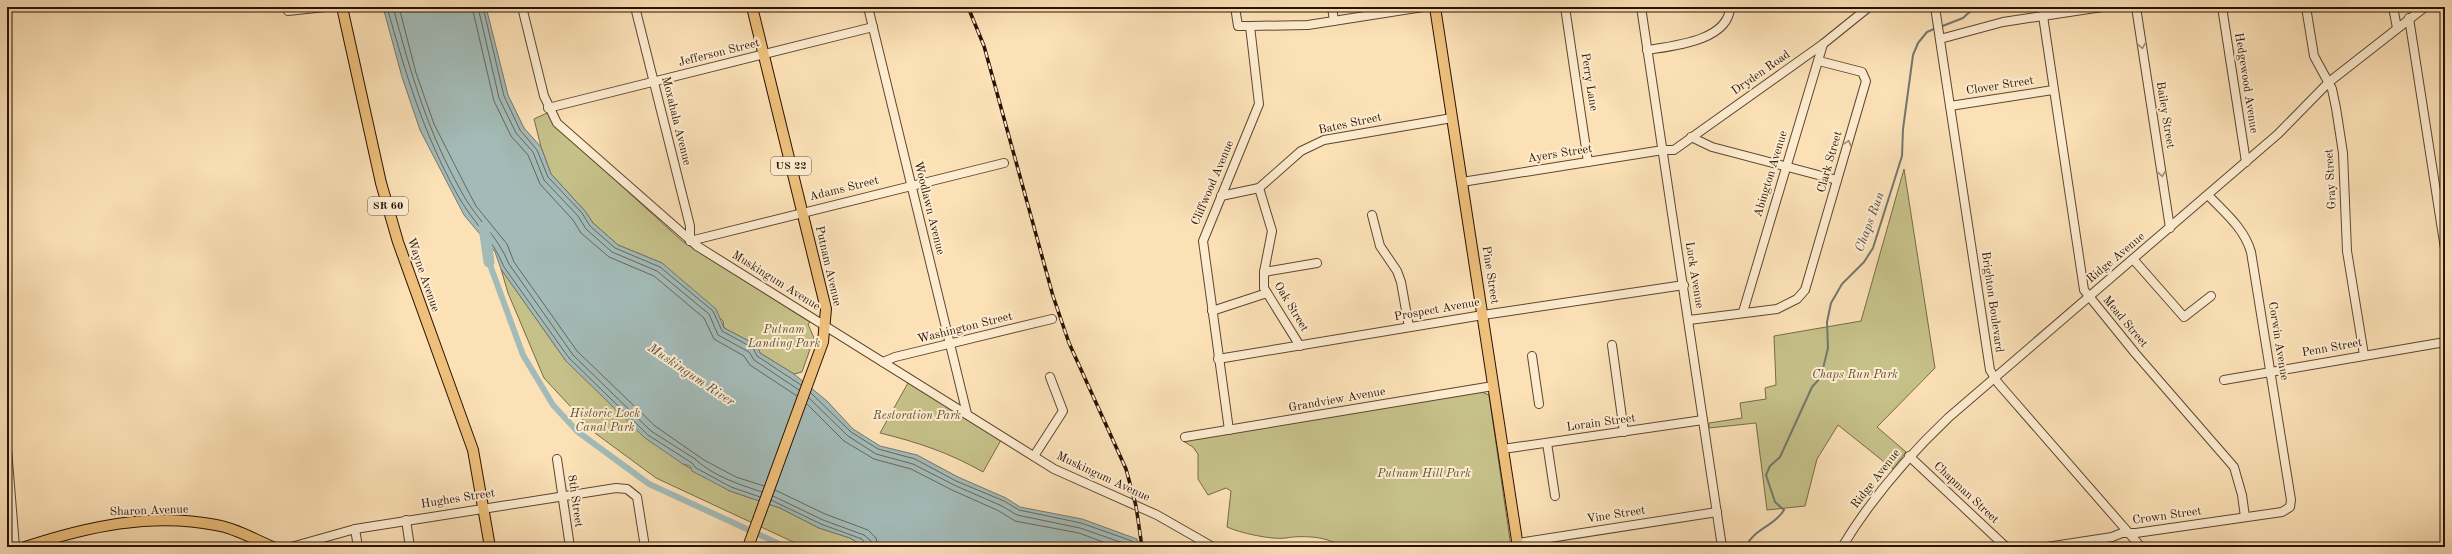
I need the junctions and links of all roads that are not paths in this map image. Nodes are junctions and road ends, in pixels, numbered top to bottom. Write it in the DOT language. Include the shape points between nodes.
graph roads {
  1 [pos="325,7"];
  2 [pos="342,7"];
  3 [pos="522,7"];
  4 [pos="635,7"];
  5 [pos="752,7"];
  6 [pos="868,7"];
  7 [pos="1235,7"];
  8 [pos="1332,7"];
  9 [pos="1423,7"];
  10 [pos="1435,7"];
  11 [pos="1565,7"];
  12 [pos="1641,7"];
  13 [pos="1730,7"];
  14 [pos="1869,7"];
  15 [pos="1935,7"];
  16 [pos="2102,7"];
  17 [pos="2136,7"];
  18 [pos="2222,7"];
  19 [pos="2306,7"];
  20 [pos="2393,7"];
  21 [pos="2426,7"];
  22 [pos="306,8"];
  23 [pos="288,11"];
  24 [pos="2043,16"];
  25 [pos="2409,18"];
  26 [pos="1334,21"];
  27 [pos="1250,26"];
  28 [pos="873,27"];
  29 [pos="2397,28"];
  30 [pos="1939,36"];
  31 [pos="1823,44"];
  32 [pos="1647,50"];
  33 [pos="763,54"];
  34 [pos="1819,61"];
  35 [pos="654,81"];
  36 [pos="2329,82"];
  37 [pos="2053,90"];
  38 [pos="1950,106"];
  39 [pos="548,108"];
  40 [pos="1452,118"];
  41 [pos="1691,137"];
  42 [pos="1663,150"];
  43 [pos="1588,162"];
  44 [pos="2246,162"];
  45 [pos="1004,163"];
  46 [pos="1786,166"];
  47 [pos="1837,180"];
  48 [pos="1462,182"];
  49 [pos="911,185"];
  50 [pos="1259,188"];
  51 [pos="2208,194"];
  52 [pos="1221,196"];
  53 [pos="802,212"];
  54 [pos="1372,215"];
  55 [pos="2170,228"];
  56 [pos="690,241"];
  57 [pos="2445,249"];
  58 [pos="2133,259"];
  59 [pos="1317,262"];
  60 [pos="1264,272"];
  61 [pos="1684,285"];
  62 [pos="1266,294"];
  63 [pos="2211,296"];
  64 [pos="2088,297"];
  65 [pos="1212,311"];
  66 [pos="1742,312"];
  67 [pos="1483,315"];
  68 [pos="1052,319"];
  69 [pos="1689,320"];
  70 [pos="826,326"];
  71 [pos="1409,327"];
  72 [pos="2445,342"];
  73 [pos="951,344"];
  74 [pos="1612,345"];
  75 [pos="1300,346"];
  76 [pos="2364,355"];
  77 [pos="1532,356"];
  78 [pos="1218,360"];
  79 [pos="883,362"];
  80 [pos="2271,370"];
  81 [pos="1050,377"];
  82 [pos="1994,378"];
  83 [pos="2224,380"];
  84 [pos="1493,386"];
  85 [pos="1540,404"];
  86 [pos="967,414"];
  87 [pos="1703,420"];
  88 [pos="1229,430"];
  89 [pos="1624,432"];
  90 [pos="1185,437"];
  91 [pos="1547,443"];
  92 [pos="7,449"];
  93 [pos="1503,449"];
  94 [pos="1034,456"];
  95 [pos="1909,456"];
  96 [pos="557,459"];
  97 [pos="562,495"];
  98 [pos="1555,496"];
  99 [pos="2290,507"];
  100 [pos="484,508"];
  101 [pos="1717,512"];
  102 [pos="2245,517"];
  103 [pos="406,520"];
  104 [pos="355,529"];
  105 [pos="2129,533"];
  106 [pos="1518,545"];
  107 [pos="749,546"];
  108 [pos="15,547"];
  109 [pos="25,547"];
  110 [pos="273,547"];
  111 [pos="291,547"];
  112 [pos="358,547"];
  113 [pos="410,547"];
  114 [pos="490,547"];
  115 [pos="570,547"];
  116 [pos="645,547"];
  117 [pos="1213,547"];
  118 [pos="1722,547"];
  119 [pos="1842,547"];
  120 [pos="2006,547"];
  121 [pos="2047,547"];
  122 [pos="2141,547"];
  1 -- 22 [label="street"];
  2 -- 100 [label="main road, Wayne Avenue / SR 60" via="390,216 425,322 468,433 477,464"];
  3 -- 39 [label="street, Muskingum Avenue"];
  4 -- 35 [label="street, Moxahala Avenue"];
  5 -- 33 [label="main road, Putnam Avenue / US 22"];
  6 -- 28 [label="street, Woodlawn Avenue"];
  7 -- 27 [label="street" via="1238,26"];
  8 -- 26 [label="street"];
  9 -- 26 [label="street"];
  10 -- 40 [label="main road, Pine Street"];
  11 -- 43 [label="street, Perry Lane"];
  12 -- 32 [label="street, Luck Avenue"];
  13 -- 32 [label="street" via="1729,16 1720,28 1695,41"];
  14 -- 31 [label="street, Dryden Road"];
  15 -- 30 [label="street, Brighton Boulevard"];
  16 -- 24 [label="street"];
  17 -- 55 [label="street, Bailey Street, one-way"];
  18 -- 44 [label="street, Hedgewood Avenue"];
  19 -- 36 [label="street, Gray Street" via="2314,56"];
  20 -- 29 [label="street"];
  21 -- 25 [label="street, Ridge Avenue"];
  22 -- 23 [label="street"];
  24 -- 30 [label="street"];
  24 -- 37 [label="street, Mead Street"];
  25 -- 29 [label="street, Ridge Avenue"];
  25 -- 57 [label="street"];
  26 -- 27 [label="street" via="1308,25"];
  27 -- 52 [label="street, Cliffwood Avenue" via="1259,104"];
  28 -- 33 [label="street, Jefferson Street"];
  28 -- 49 [label="street, Woodlawn Avenue"];
  29 -- 36 [label="street, Ridge Avenue"];
  30 -- 38 [label="street, Brighton Boulevard"];
  31 -- 34 [label="street, Abington Avenue"];
  31 -- 41 [label="street, Dryden Road"];
  32 -- 42 [label="street, Luck Avenue"];
  33 -- 35 [label="street, Jefferson Street"];
  33 -- 53 [label="main road, Putnam Avenue / US 22"];
  34 -- 46 [label="street, Abington Avenue"];
  47 -- 34 [label="street, Clark Street, one-way" via="1866,81 1862,72"];
  35 -- 39 [label="street, Jefferson Street"];
  35 -- 56 [label="street, Moxahala Avenue" via="690,226"];
  36 -- 44 [label="street, Ridge Avenue" via="2288,125"];
  36 -- 76 [label="street, Gray Street" via="2336,108 2342,153 2347,251"];
  37 -- 38 [label="street, Clover Street"];
  37 -- 64 [label="street, Mead Street" via="2084,290"];
  38 -- 82 [label="street, Brighton Boulevard" via="1990,370"];
  39 -- 56 [label="street, Muskingum Avenue" via="562,127"];
  40 -- 48 [label="main road, Pine Street"];
  40 -- 50 [label="street, Bates Street" via="1353,134 1310,146"];
  41 -- 42 [label="street, Dryden Road" via="1674,150"];
  41 -- 46 [label="street" via="1702,144"];
  42 -- 43 [label="street, Ayers Street"];
  42 -- 61 [label="street, Luck Avenue"];
  43 -- 48 [label="street, Ayers Street"];
  44 -- 51 [label="street, Ridge Avenue"];
  45 -- 49 [label="street, Adams Street"];
  46 -- 47 [label="street"];
  46 -- 66 [label="street, Abington Avenue"];
  47 -- 66 [label="street, Clark Street" via="1807,284 1797,299 1777,309"];
  48 -- 67 [label="main road, Pine Street"];
  49 -- 53 [label="street, Adams Street"];
  49 -- 73 [label="street, Woodlawn Avenue"];
  50 -- 52 [label="street, Bates Street"];
  50 -- 60 [label="street, Oak Street" via="1272,231"];
  51 -- 55 [label="street, Ridge Avenue"];
  51 -- 80 [label="street, Corwin Avenue" via="2248,238"];
  52 -- 65 [label="street, Cliffwood Avenue" via="1203,241"];
  53 -- 56 [label="street, Adams Street"];
  53 -- 70 [label="main road, Putnam Avenue / US 22" via="826,309"];
  54 -- 71 [label="street" via="1380,246 1398,271"];
  55 -- 58 [label="street, Ridge Avenue"];
  56 -- 70 [label="street, Muskingum Avenue"];
  58 -- 63 [label="street" via="2184,317"];
  58 -- 64 [label="street, Ridge Avenue"];
  59 -- 60 [label="street"];
  60 -- 62 [label="street, Oak Street"];
  61 -- 67 [label="street, Prospect Avenue"];
  61 -- 69 [label="street, Luck Avenue"];
  62 -- 65 [label="street"];
  62 -- 75 [label="street, Oak Street"];
  64 -- 82 [label="street, Ridge Avenue"];
  64 -- 102 [label="street, Mead Street" via="2234,467"];
  65 -- 78 [label="street, Cliffwood Avenue"];
  66 -- 69 [label="street"];
  67 -- 71 [label="street, Prospect Avenue"];
  67 -- 84 [label="main road, Pine Street"];
  68 -- 73 [label="street, Washington Street"];
  69 -- 87 [label="street, Luck Avenue"];
  70 -- 79 [label="street, Muskingum Avenue"];
  70 -- 107 [label="main road, Putnam Avenue / US 22" via="818,355"];
  71 -- 75 [label="street, Prospect Avenue"];
  72 -- 76 [label="street, Penn Street"];
  73 -- 79 [label="street, Washington Street"];
  73 -- 86 [label="street, Woodlawn Avenue"];
  74 -- 89 [label="street"];
  75 -- 78 [label="street, Prospect Avenue"];
  76 -- 80 [label="street, Penn Street"];
  77 -- 85 [label="street"];
  78 -- 88 [label="street, Cliffwood Avenue"];
  79 -- 86 [label="street, Muskingum Avenue"];
  80 -- 83 [label="street, Penn Street"];
  80 -- 99 [label="street, Corwin Avenue"];
  81 -- 94 [label="street" via="1064,411"];
  82 -- 95 [label="street, Ridge Avenue"];
  82 -- 105 [label="street, Brighton Boulevard"];
  84 -- 88 [label="street, Grandview Avenue"];
  84 -- 93 [label="main road, Pine Street"];
  86 -- 94 [label="street, Muskingum Avenue"];
  87 -- 89 [label="street, Lorain Street"];
  87 -- 101 [label="street, Luck Avenue"];
  88 -- 90 [label="street, Grandview Avenue"];
  89 -- 91 [label="street, Lorain Street"];
  91 -- 93 [label="street, Lorain Street"];
  91 -- 98 [label="street"];
  92 -- 108 [label="street"];
  93 -- 106 [label="main road, Pine Street"];
  94 -- 117 [label="street, Muskingum Avenue" via="1070,478 1157,515"];
  95 -- 119 [label="street, Ridge Avenue"];
  95 -- 120 [label="street, Chapman Street"];
  96 -- 97 [label="street, 8th Street"];
  97 -- 100 [label="street, Hughes Street"];
  97 -- 115 [label="street, 8th Street"];
  97 -- 116 [label="street, Hughes Street" via="616,488 631,491 638,501"];
  99 -- 102 [label="street, Crown Street" via="2282,512"];
  100 -- 103 [label="street, Hughes Street"];
  100 -- 114 [label="main road, Wayne Avenue / SR 60"];
  101 -- 106 [label="street, Vine Street"];
  101 -- 118 [label="street, Luck Avenue"];
  102 -- 105 [label="street, Crown Street"];
  103 -- 104 [label="street, Hughes Street"];
  103 -- 113 [label="street"];
  104 -- 111 [label="street, Hughes Street"];
  104 -- 112 [label="street"];
  105 -- 121 [label="street, Crown Street"];
  105 -- 122 [label="street, Brighton Boulevard"];
  109 -- 110 [label="main road, Sharon Avenue" via="86,528 115,523 150,522 218,525"];
}
